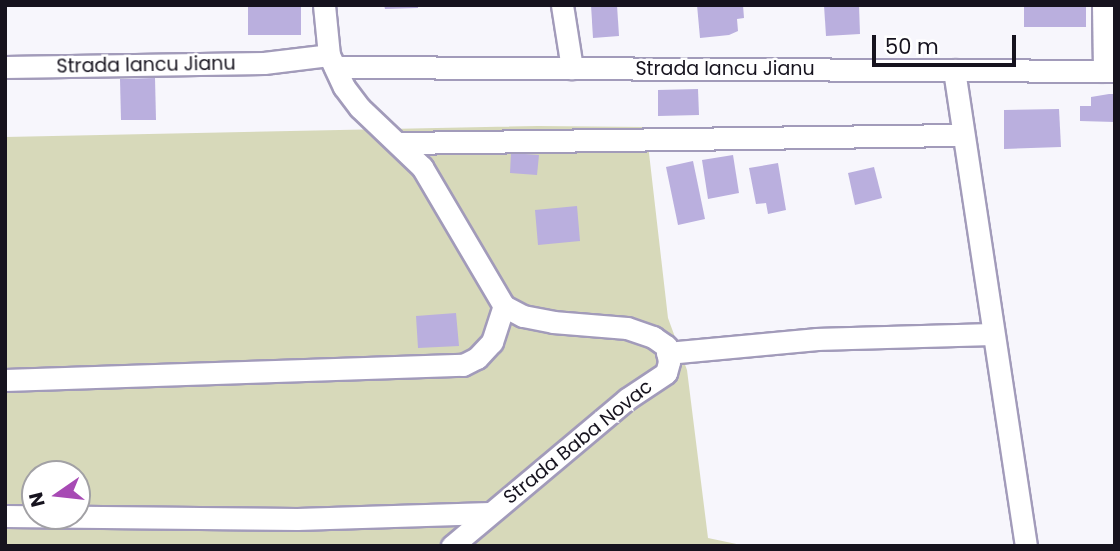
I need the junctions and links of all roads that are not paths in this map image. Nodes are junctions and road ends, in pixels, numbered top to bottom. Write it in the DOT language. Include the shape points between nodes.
graph roads {
  1 [pos="324,5"];
  2 [pos="562,5"];
  3 [pos="1103,5"];
  4 [pos="332,61"];
  5 [pos="5,67"];
  6 [pos="572,68"];
  7 [pos="954,70"];
  8 [pos="1109,71"];
  9 [pos="960,135"];
  10 [pos="400,143"];
  11 [pos="504,306"];
  12 [pos="990,334"];
  13 [pos="667,353"];
  14 [pos="5,380"];
  15 [pos="491,513"];
  16 [pos="5,516"];
  17 [pos="452,546"];
  18 [pos="1026,546"];
  1 -- 4 [label="street"];
  2 -- 6 [label="street"];
  3 -- 8 [label="street"];
  4 -- 5 [label="street, Strada Iancu Jianu"];
  4 -- 6 [label="street, Strada Iancu Jianu"];
  4 -- 10 [label="street" via="360,108"];
  6 -- 7 [label="street, Strada Iancu Jianu"];
  7 -- 8 [label="street, Strada Iancu Jianu"];
  7 -- 9 [label="street"];
  9 -- 10 [label="street"];
  9 -- 12 [label="street"];
  10 -- 11 [label="street" via="443,197"];
  11 -- 13 [label="street" via="553,323 627,328 653,337"];
  11 -- 14 [label="street" via="492,342 463,365"];
  12 -- 13 [label="street" via="817,339"];
  12 -- 18 [label="street"];
  13 -- 15 [label="street, Strada Baba Novac" via="666,373 627,398"];
  15 -- 16 [label="street" via="297,519"];
  15 -- 17 [label="street, Strada Baba Novac"];
}
